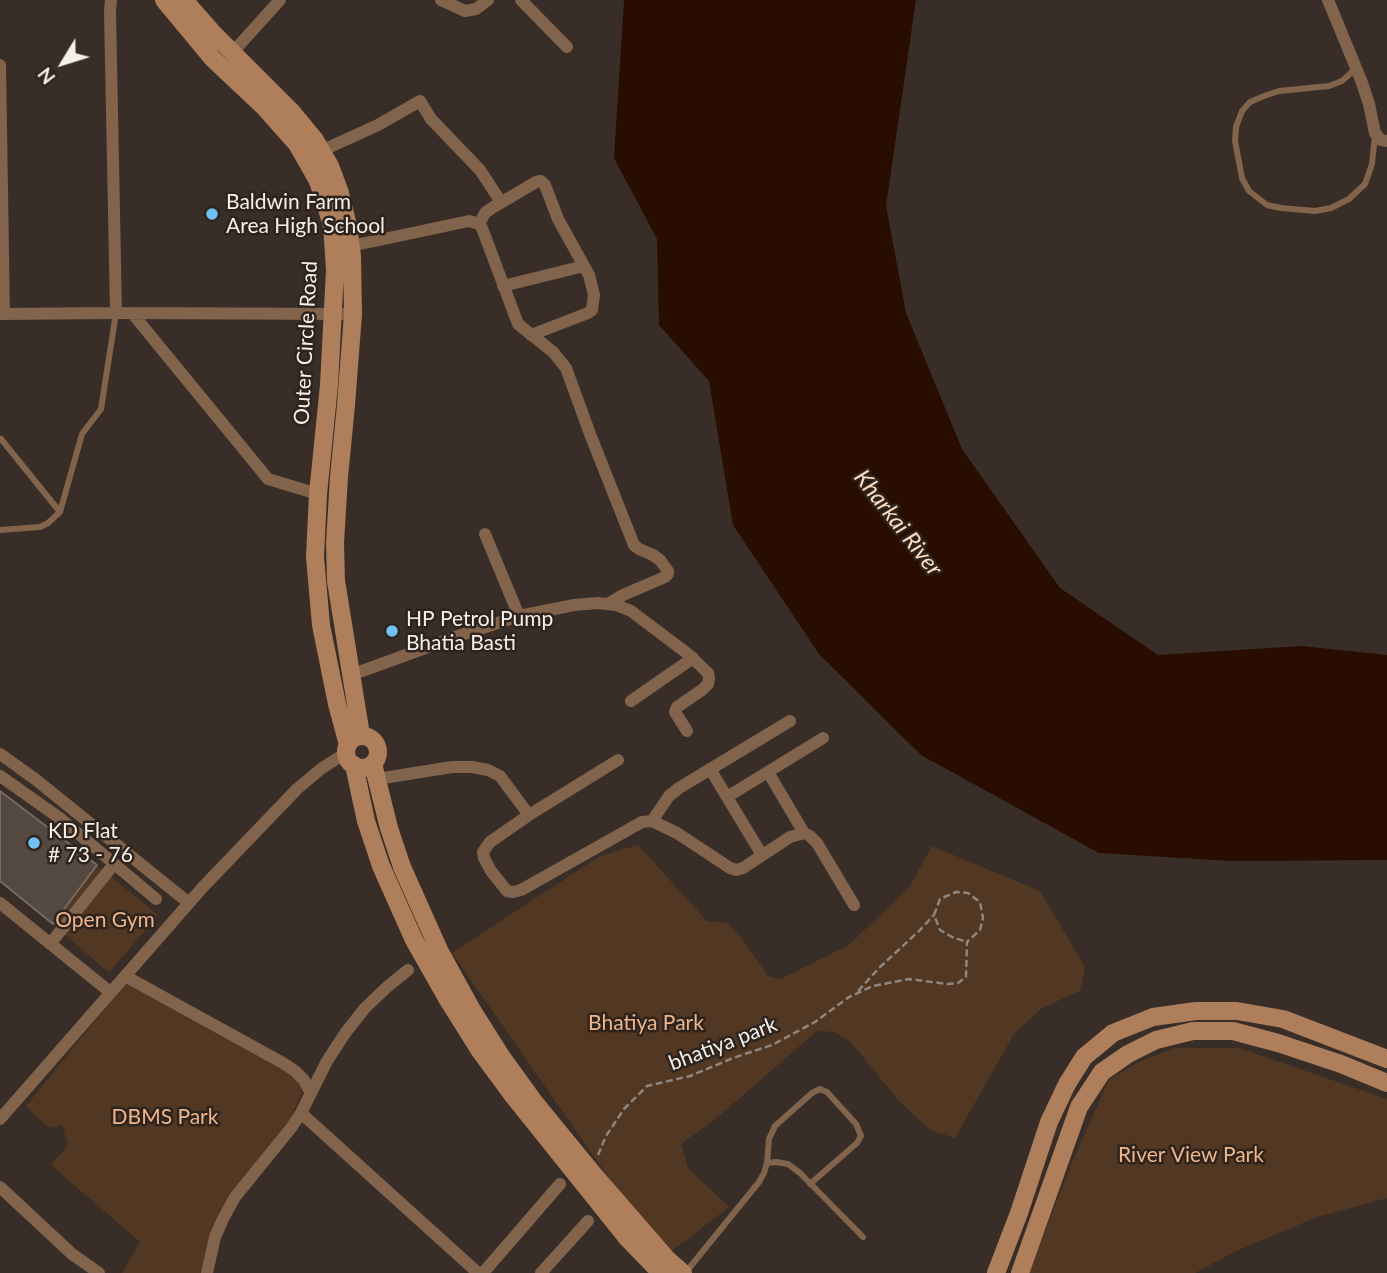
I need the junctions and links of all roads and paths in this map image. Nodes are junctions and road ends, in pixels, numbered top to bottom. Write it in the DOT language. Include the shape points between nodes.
graph roads {
  1 [pos="111,0"];
  2 [pos="164,0"];
  3 [pos="184,0"];
  4 [pos="280,0"];
  5 [pos="441,0"];
  6 [pos="488,0"];
  7 [pos="521,0"];
  8 [pos="1328,0"];
  9 [pos="567,47"];
  10 [pos="232,53"];
  11 [pos="1354,62"];
  12 [pos="0,65"];
  13 [pos="1375,133"];
  14 [pos="1387,141"];
  15 [pos="321,151"];
  16 [pos="501,202"];
  17 [pos="479,223"];
  18 [pos="351,246"];
  19 [pos="584,266"];
  20 [pos="503,286"];
  21 [pos="116,313"];
  22 [pos="132,313"];
  23 [pos="333,313"];
  24 [pos="2,314"];
  25 [pos="353,314"];
  26 [pos="530,335"];
  27 [pos="1,439"];
  28 [pos="318,494"];
  29 [pos="60,512"];
  30 [pos="0,530"];
  31 [pos="485,534"];
  32 [pos="608,604"];
  33 [pos="519,616"];
  34 [pos="694,658"];
  35 [pos="351,675"];
  36 [pos="631,701"];
  37 [pos="790,721"];
  38 [pos="687,732"];
  39 [pos="823,738"];
  40 [pos="352,750"];
  41 [pos="0,754"];
  42 [pos="618,760"];
  43 [pos="710,769"];
  44 [pos="375,771"];
  45 [pos="768,772"];
  46 [pos="0,776"];
  47 [pos="727,797"];
  48 [pos="529,815"];
  49 [pos="652,821"];
  50 [pos="804,834"];
  51 [pos="762,855"];
  52 [pos="114,864"];
  53 [pos="156,899"];
  54 [pos="189,902"];
  55 [pos="854,905"];
  56 [pos="3,910"];
  57 [pos="934,915"];
  58 [pos="967,942"];
  59 [pos="50,944"];
  60 [pos="408,970"];
  61 [pos="125,975"];
  62 [pos="110,992"];
  63 [pos="856,994"];
  64 [pos="1387,1059"];
  65 [pos="1387,1083"];
  66 [pos="310,1092"];
  67 [pos="301,1113"];
  68 [pos="0,1119"];
  69 [pos="767,1163"];
  70 [pos="594,1175"];
  71 [pos="560,1184"];
  72 [pos="810,1184"];
  73 [pos="0,1187"];
  74 [pos="588,1221"];
  75 [pos="863,1237"];
  76 [pos="99,1273"];
  77 [pos="207,1273"];
  78 [pos="481,1273"];
  79 [pos="541,1273"];
  80 [pos="661,1273"];
  81 [pos="684,1273"];
  82 [pos="996,1273"];
  83 [pos="1020,1273"];
  1 -- 21 [label="street"];
  2 -- 23 [label="main road, Outer Circle Road" via="213,59 298,144 318,181 332,225"];
  3 -- 10 [label="main road, Outer Circle Road"];
  4 -- 10 [label="street"];
  5 -- 6 [label="street" via="466,11"];
  7 -- 9 [label="street"];
  8 -- 11 [label="street"];
  10 -- 15 [label="main road, Outer Circle Road" via="291,111"];
  11 -- 13 [label="street"];
  11 -- 13 [label="lane" via="1352,72 1329,86 1279,91 1250,102 1236,127 1242,178 1249,191 1267,205 1315,211 1331,208 1365,184"];
  12 -- 24 [label="street"];
  13 -- 14 [label="street"];
  15 -- 16 [label="street" via="420,101 431,119 480,170"];
  15 -- 18 [label="main road, Outer Circle Road" via="340,193"];
  16 -- 17 [label="street"];
  16 -- 19 [label="street" via="536,181 543,183"];
  17 -- 18 [label="street" via="469,221"];
  17 -- 20 [label="street"];
  18 -- 25 [label="main road, Outer Circle Road"];
  19 -- 20 [label="street"];
  19 -- 26 [label="street" via="592,284 592,310"];
  20 -- 26 [label="street" via="514,317"];
  21 -- 22 [label="street"];
  21 -- 24 [label="street"];
  21 -- 29 [label="lane" via="101,409 82,434"];
  22 -- 23 [label="street"];
  22 -- 28 [label="street" via="268,479"];
  23 -- 25 [label="street"];
  23 -- 28 [label="main road, Outer Circle Road"];
  25 -- 35 [label="main road, Outer Circle Road" via="335,542 336,581"];
  26 -- 32 [label="street" via="554,352 566,368 634,545 668,570 665,577"];
  27 -- 29 [label="lane"];
  28 -- 40 [label="main road, Outer Circle Road" via="315,557 321,625"];
  29 -- 30 [label="lane" via="40,527"];
  31 -- 33 [label="street"];
  32 -- 33 [label="street" via="574,604"];
  32 -- 34 [label="street" via="631,611"];
  33 -- 35 [label="street"];
  34 -- 36 [label="street"];
  34 -- 38 [label="street" via="709,678 702,690 677,707 675,712"];
  35 -- 40 [label="main road, Outer Circle Road"];
  37 -- 43 [label="street"];
  39 -- 45 [label="street"];
  40 -- 44 [label="main road" via="360,768"];
  40 -- 44 [label="main road" via="368,736 373,740 379,752"];
  40 -- 54 [label="street" via="297,789"];
  40 -- 80 [label="main road" via="366,821 381,866 414,940 448,1000 511,1093 628,1239"];
  41 -- 54 [label="street"];
  42 -- 48 [label="street"];
  43 -- 47 [label="street"];
  43 -- 49 [label="street" via="669,796"];
  44 -- 48 [label="street" via="488,769 500,776"];
  44 -- 70 [label="main road" via="402,867 439,950 501,1056"];
  45 -- 47 [label="street"];
  45 -- 50 [label="street"];
  46 -- 52 [label="street"];
  47 -- 51 [label="street"];
  48 -- 49 [label="street" via="483,852 491,872 507,891 521,890 642,822"];
  49 -- 51 [label="street" via="736,870"];
  50 -- 51 [label="street" via="790,837"];
  50 -- 55 [label="street" via="817,843"];
  52 -- 53 [label="street"];
  52 -- 59 [label="street"];
  54 -- 61 [label="street"];
  56 -- 59 [label="street"];
  57 -- 58 [label="path" via="940,930"];
  57 -- 58 [label="path, bhatiya park" via="940,899 956,892 968,893 980,902 980,930"];
  57 -- 63 [label="path"];
  58 -- 63 [label="path, bhatiya park" via="966,977 958,983 909,979"];
  59 -- 62 [label="street"];
  60 -- 66 [label="street" via="365,1008"];
  61 -- 62 [label="street"];
  61 -- 66 [label="street" via="283,1063 304,1080"];
  62 -- 68 [label="street"];
  63 -- 70 [label="path, bhatiya park" via="772,1045 690,1076 647,1086 606,1136"];
  64 -- 82 [label="main road" via="1283,1019 1237,1011 1153,1017 1114,1033 1084,1057 1067,1084"];
  65 -- 83 [label="main road" via="1233,1031 1192,1031 1156,1040 1128,1054 1102,1072 1079,1107"];
  66 -- 67 [label="street"];
  67 -- 77 [label="street" via="236,1196 215,1237"];
  67 -- 78 [label="street"];
  69 -- 72 [label="lane" via="788,1164"];
  69 -- 72 [label="lane" via="775,1126 812,1093 823,1090 856,1124 861,1136"];
  69 -- 81 [label="lane" via="759,1182"];
  70 -- 81 [label="main road"];
  71 -- 78 [label="street"];
  72 -- 75 [label="lane"];
  73 -- 76 [label="street"];
  74 -- 79 [label="street"];
}
